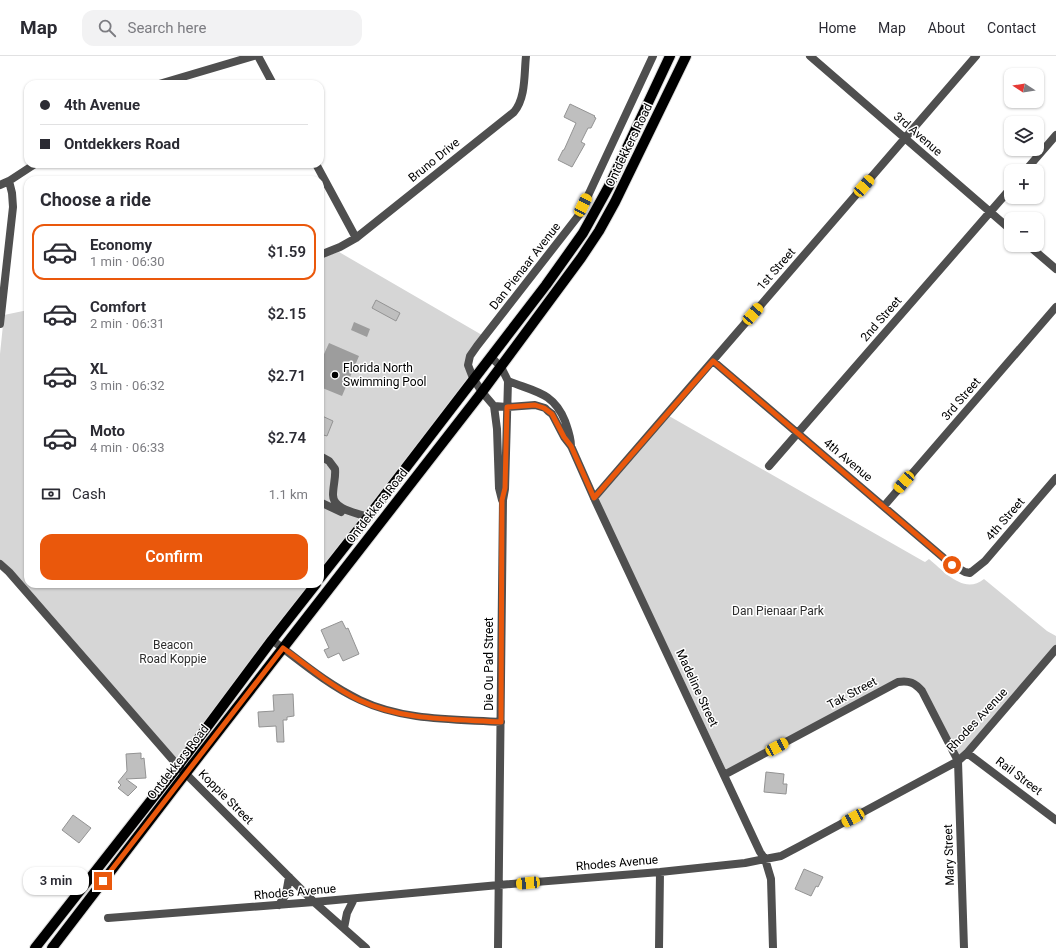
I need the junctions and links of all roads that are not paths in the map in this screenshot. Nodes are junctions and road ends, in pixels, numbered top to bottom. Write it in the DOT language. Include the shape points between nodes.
graph roads {
  1 [pos="254,56"];
  2 [pos="258,56"];
  3 [pos="526,56"];
  4 [pos="653,56"];
  5 [pos="670,56"];
  6 [pos="686,56"];
  7 [pos="810,56"];
  8 [pos="976,56"];
  9 [pos="173,80"];
  10 [pos="271,80"];
  11 [pos="1056,136"];
  12 [pos="904,139"];
  13 [pos="1031,164"];
  14 [pos="30,168"];
  15 [pos="324,179"];
  16 [pos="9,181"];
  17 [pos="0,185"];
  18 [pos="1004,196"];
  19 [pos="990,212"];
  20 [pos="1004,224"];
  21 [pos="356,238"];
  22 [pos="1036,252"];
  23 [pos="324,253"];
  24 [pos="1056,269"];
  25 [pos="1056,307"];
  26 [pos="0,324"];
  27 [pos="491,357"];
  28 [pos="713,361"];
  29 [pos="501,367"];
  30 [pos="473,378"];
  31 [pos="508,381"];
  32 [pos="482,392"];
  33 [pos="494,406"];
  34 [pos="507,407"];
  35 [pos="798,434"];
  36 [pos="571,446"];
  37 [pos="324,458"];
  38 [pos="769,466"];
  39 [pos="1056,478"];
  40 [pos="594,498"];
  41 [pos="502,500"];
  42 [pos="324,504"];
  43 [pos="884,506"];
  44 [pos="366,520"];
  45 [pos="0,564"];
  46 [pos="324,573"];
  47 [pos="970,573"];
  48 [pos="313,588"];
  49 [pos="272,640"];
  50 [pos="283,648"];
  51 [pos="1055,650"];
  52 [pos="501,722"];
  53 [pos="967,753"];
  54 [pos="958,761"];
  55 [pos="178,766"];
  56 [pos="186,773"];
  57 [pos="724,775"];
  58 [pos="1056,820"];
  59 [pos="765,859"];
  60 [pos="660,872"];
  61 [pos="289,877"];
  62 [pos="499,885"];
  63 [pos="354,899"];
  64 [pos="314,902"];
  65 [pos="279,905"];
  66 [pos="108,918"];
  67 [pos="344,928"];
  68 [pos="35,948"];
  69 [pos="52,948"];
  70 [pos="366,948"];
  71 [pos="498,948"];
  72 [pos="659,948"];
  73 [pos="773,948"];
  74 [pos="964,948"];
  1 -- 9 [label="street"];
  2 -- 10 [label="street"];
  3 -- 21 [label="street, Bruno Drive" via="522,94 514,112"];
  4 -- 30 [label="street, Dan Pienaar Avenue" via="579,214 470,356 468,365"];
  5 -- 27 [label="main road, Ontdekkers Road" via="590,221"];
  6 -- 29 [label="main road, Ontdekkers Road" via="599,231"];
  7 -- 12 [label="street, 3rd Avenue"];
  8 -- 12 [label="street, 1st Street"];
  11 -- 13 [label="street"];
  12 -- 19 [label="street, 3rd Avenue"];
  12 -- 28 [label="street, 1st Street"];
  14 -- 16 [label="street"];
  15 -- 21 [label="street"];
  16 -- 17 [label="street"];
  16 -- 26 [label="street" via="13,207"];
  18 -- 19 [label="street, 2nd Street"];
  19 -- 20 [label="street, 3rd Avenue"];
  19 -- 35 [label="street, 2nd Street"];
  21 -- 23 [label="street, Bruno Drive"];
  22 -- 24 [label="street"];
  25 -- 43 [label="street, 3rd Street"];
  27 -- 29 [label="street, Die Ou Pad Street"];
  27 -- 30 [label="main road, Ontdekkers Road"];
  28 -- 35 [label="street, 4th Avenue"];
  28 -- 40 [label="street, 1st Street"];
  29 -- 31 [label="street, Die Ou Pad Street"];
  29 -- 32 [label="main road, Ontdekkers Road"];
  30 -- 32 [label="street"];
  30 -- 44 [label="main road, Ontdekkers Road"];
  31 -- 34 [label="street, Die Ou Pad Street"];
  31 -- 36 [label="street, Madeline Street" via="545,395 556,404 571,437"];
  32 -- 33 [label="street"];
  32 -- 50 [label="main road, Ontdekkers Road"];
  33 -- 34 [label="street, Madeline Street"];
  33 -- 41 [label="street, Die Ou Pad Street"];
  34 -- 36 [label="street, Madeline Street" via="535,405 544,408 552,414"];
  34 -- 41 [label="street, Die Ou Pad Street" via="505,488"];
  35 -- 38 [label="street, 2nd Street"];
  35 -- 43 [label="street, 4th Avenue"];
  36 -- 40 [label="street, Madeline Street"];
  37 -- 44 [label="street" via="335,469 335,503"];
  39 -- 47 [label="street, 4th Street" via="985,561"];
  40 -- 57 [label="street, Madeline Street"];
  41 -- 52 [label="street, Die Ou Pad Street"];
  42 -- 44 [label="street"];
  43 -- 47 [label="street, 4th Avenue" via="952,565"];
  44 -- 46 [label="main road, Ontdekkers Road"];
  45 -- 55 [label="street, Koppie Street"];
  48 -- 49 [label="main road, Ontdekkers Road"];
  49 -- 50 [label="street"];
  49 -- 55 [label="main road, Ontdekkers Road"];
  50 -- 52 [label="street" via="348,694 376,706 404,715"];
  50 -- 56 [label="main road, Ontdekkers Road"];
  51 -- 53 [label="street, Rhodes Avenue"];
  52 -- 62 [label="street, Die Ou Pad Street"];
  53 -- 54 [label="street, Rhodes Avenue"];
  53 -- 58 [label="street, Rail Street"];
  54 -- 57 [label="street, Tak Street" via="922,692 916,684 907,681 898,682"];
  54 -- 59 [label="street, Rhodes Avenue" via="781,856"];
  54 -- 74 [label="street, Mary Street"];
  55 -- 56 [label="street, Koppie Street"];
  55 -- 68 [label="main road, Ontdekkers Road"];
  56 -- 61 [label="street, Koppie Street"];
  56 -- 69 [label="main road, Ontdekkers Road"];
  57 -- 59 [label="street, Madeline Street"];
  59 -- 60 [label="street, Rhodes Avenue"];
  59 -- 73 [label="street, Madeline Street" via="771,879"];
  60 -- 62 [label="street, Rhodes Avenue"];
  60 -- 72 [label="street"];
  61 -- 64 [label="street, Koppie Street"];
  61 -- 65 [label="street" via="286,894"];
  62 -- 63 [label="street, Rhodes Avenue"];
  62 -- 71 [label="street, Die Ou Pad Street"];
  63 -- 64 [label="street, Rhodes Avenue"];
  63 -- 67 [label="street"];
  64 -- 65 [label="street, Rhodes Avenue"];
  64 -- 67 [label="street, Koppie Street"];
  65 -- 66 [label="street, Rhodes Avenue"];
  67 -- 70 [label="street, Koppie Street"];
}
